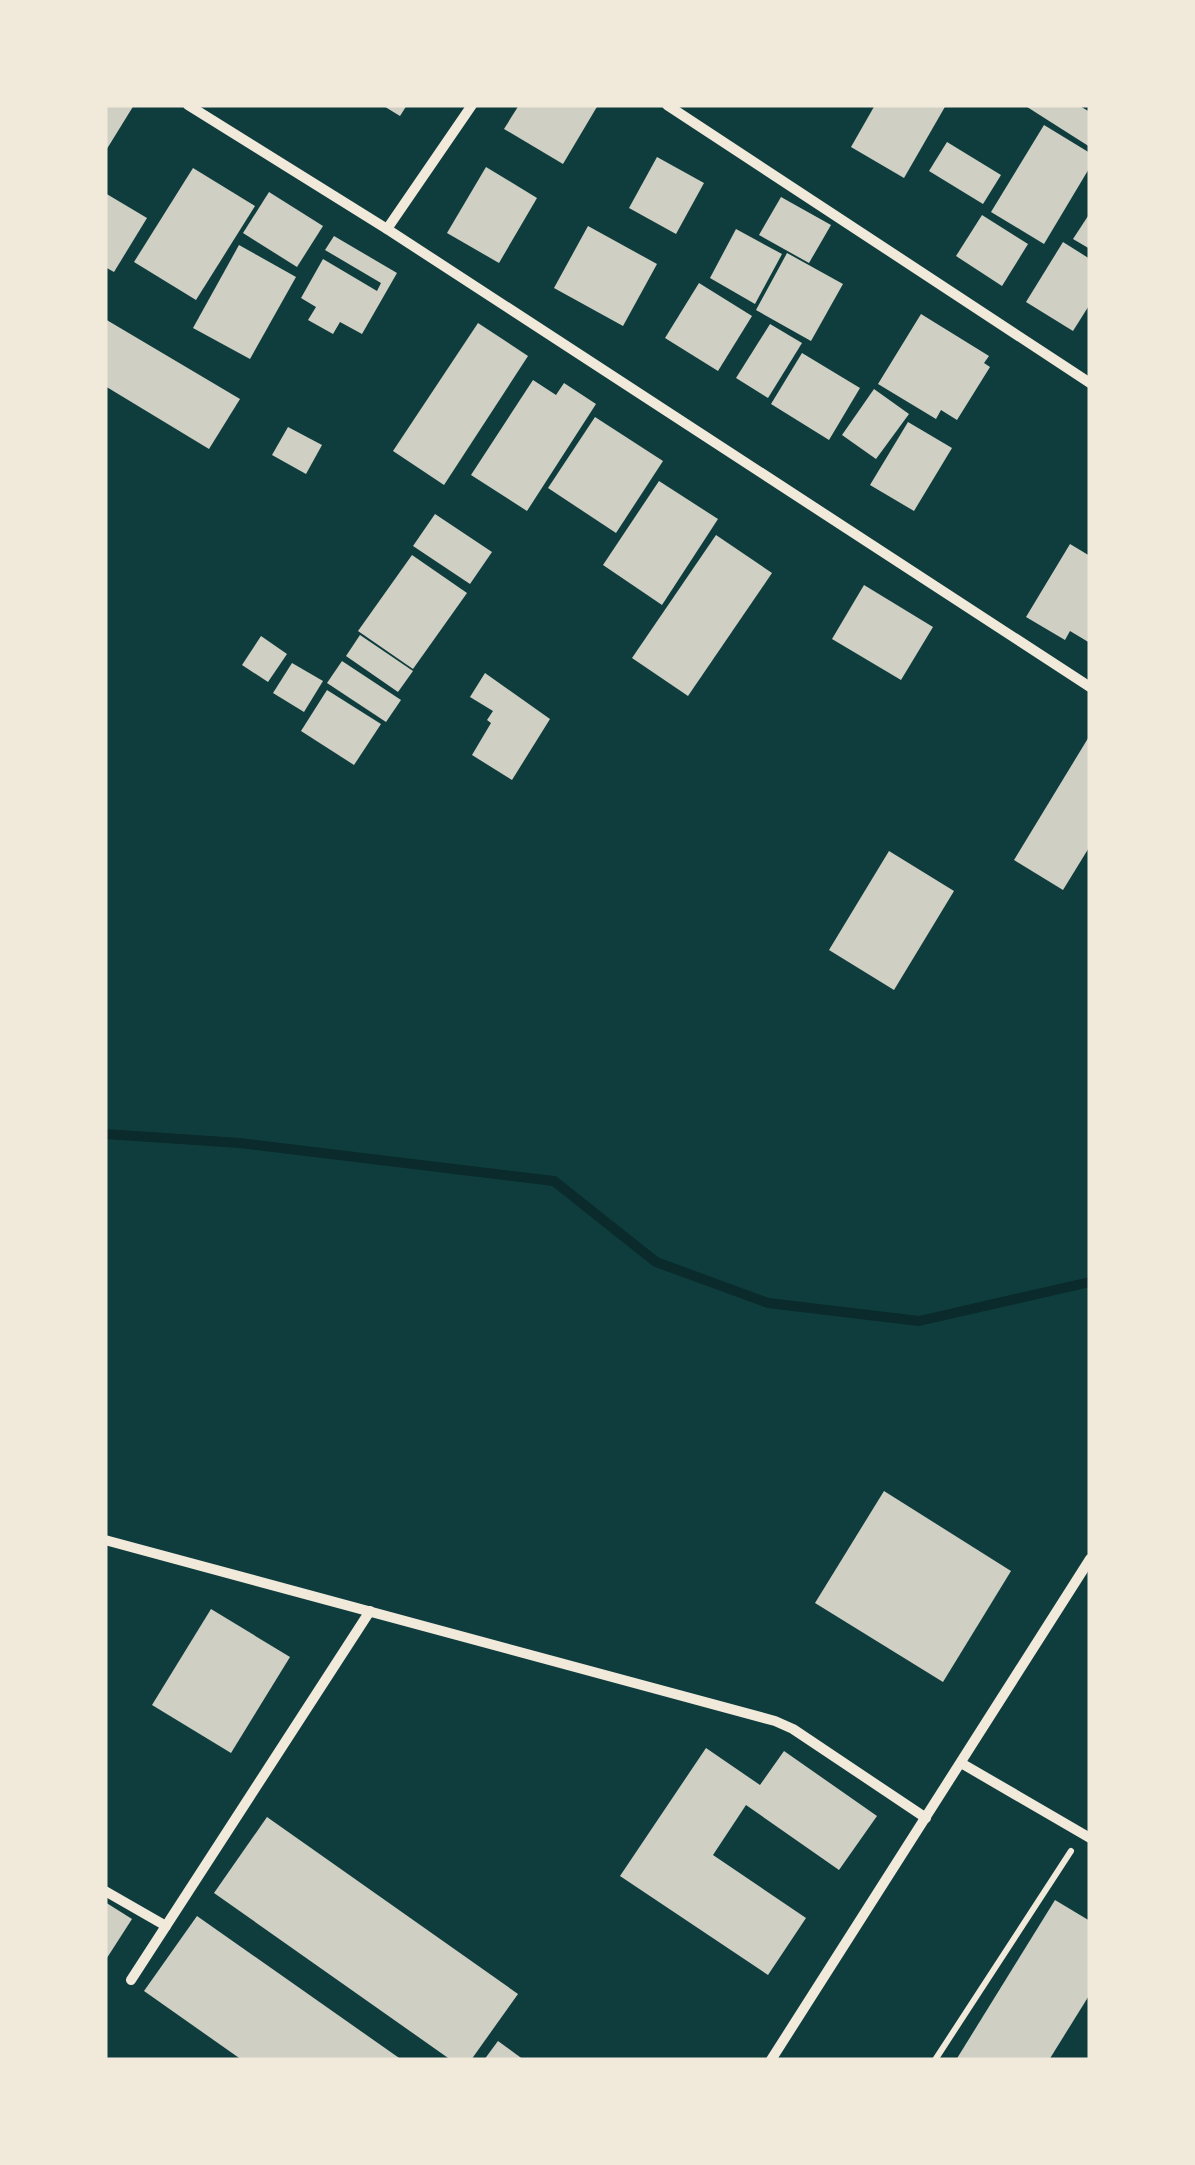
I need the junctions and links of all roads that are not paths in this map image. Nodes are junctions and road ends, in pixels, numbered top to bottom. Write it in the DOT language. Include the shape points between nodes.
graph roads {
  1 [pos="188,105"];
  2 [pos="472,105"];
  3 [pos="666,105"];
  4 [pos="387,229"];
  5 [pos="1090,383"];
  6 [pos="1090,686"];
  7 [pos="105,1540"];
  8 [pos="1090,1559"];
  9 [pos="370,1611"];
  10 [pos="961,1763"];
  11 [pos="926,1818"];
  12 [pos="1086,1835"];
  13 [pos="105,1891"];
  14 [pos="166,1926"];
  15 [pos="131,1980"];
  16 [pos="771,2060"];
  1 -- 4 [label="street"];
  2 -- 4 [label="street"];
  3 -- 5 [label="street"];
  4 -- 6 [label="street"];
  7 -- 9 [label="street"];
  8 -- 10 [label="street"];
  9 -- 11 [label="street" via="774,1721"];
  9 -- 14 [label="street"];
  10 -- 11 [label="street"];
  10 -- 12 [label="street"];
  11 -- 16 [label="street"];
  13 -- 14 [label="street"];
  14 -- 15 [label="street"];
}
